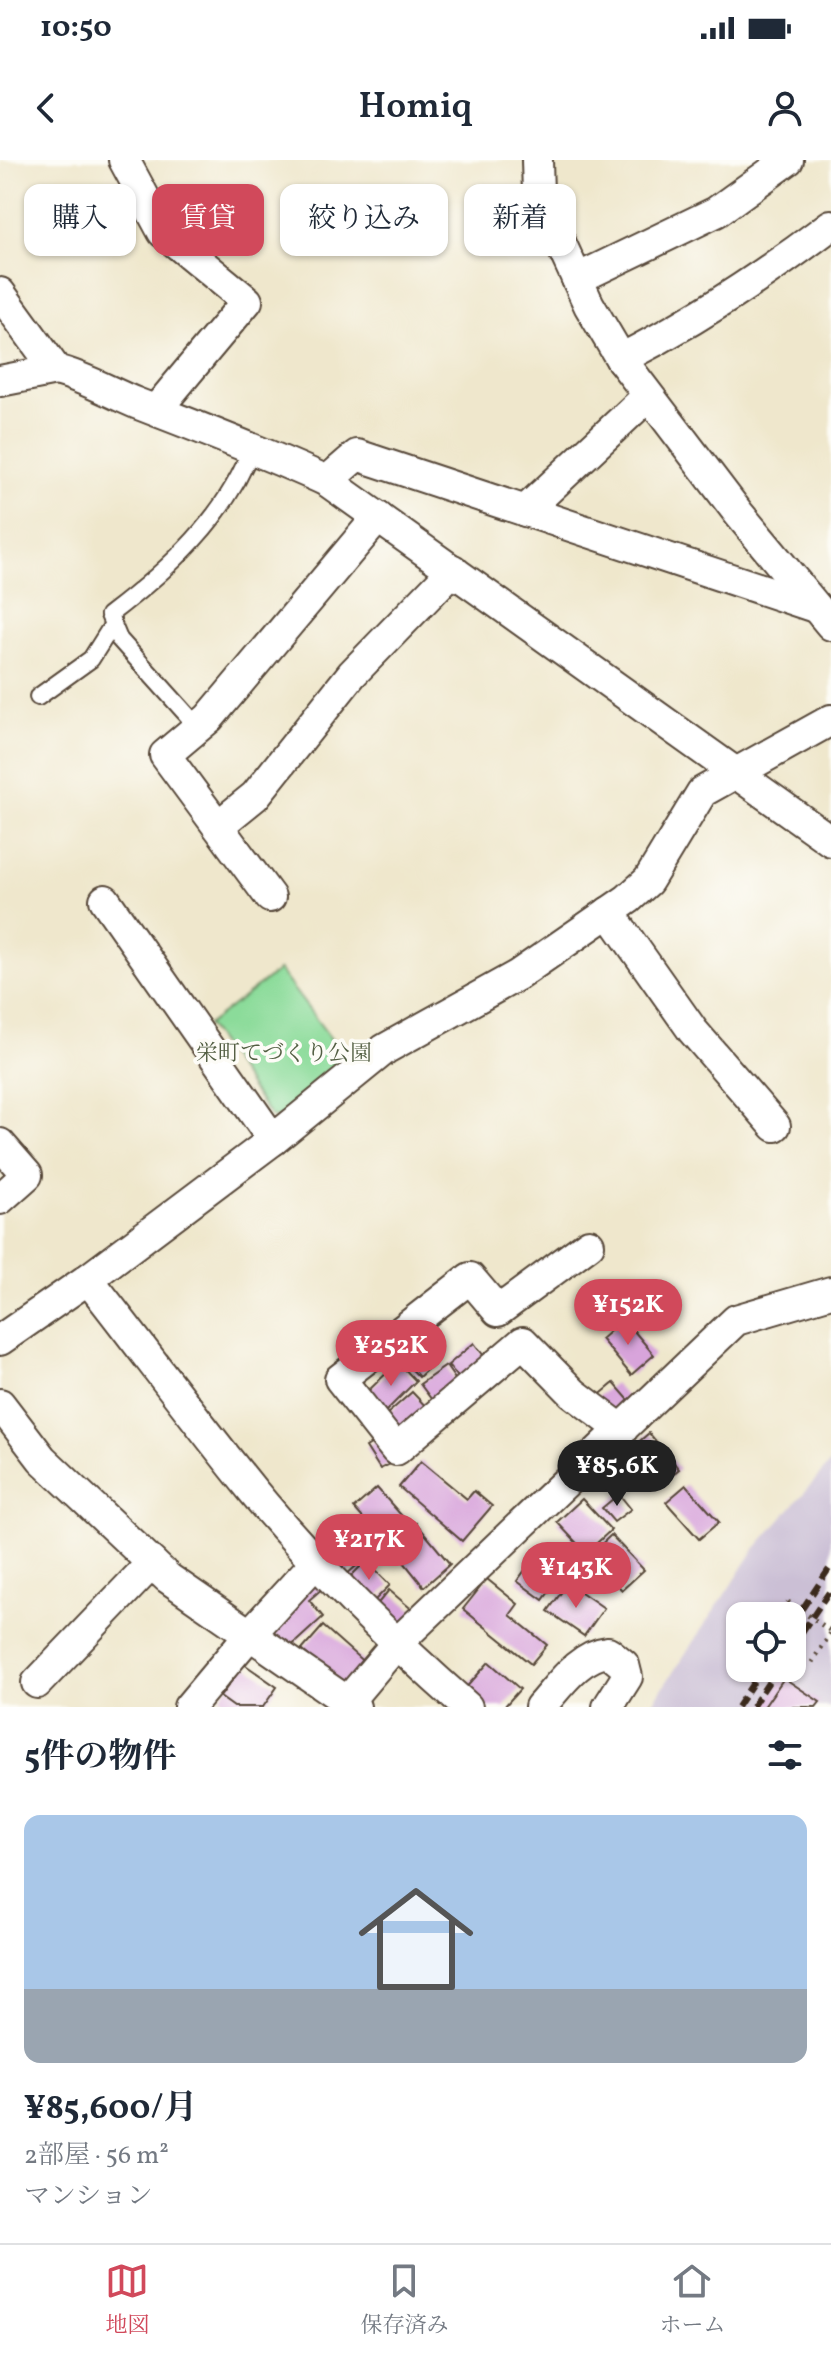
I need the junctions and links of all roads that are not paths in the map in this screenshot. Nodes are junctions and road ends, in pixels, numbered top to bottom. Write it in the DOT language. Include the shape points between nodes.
graph roads {
  1 [pos="124,160"];
  2 [pos="537,160"];
  3 [pos="788,160"];
  4 [pos="831,225"];
  5 [pos="577,279"];
  6 [pos="0,293"];
  7 [pos="621,359"];
  8 [pos="56,370"];
  9 [pos="0,381"];
  10 [pos="648,396"];
  11 [pos="156,410"];
  12 [pos="252,447"];
  13 [pos="327,481"];
  14 [pos="525,511"];
  15 [pos="378,517"];
  16 [pos="453,570"];
  17 [pos="823,616"];
  18 [pos="113,624"];
  19 [pos="38,697"];
  20 [pos="831,720"];
  21 [pos="198,727"];
  22 [pos="739,774"];
  23 [pos="218,826"];
  24 [pos="831,841"];
  25 [pos="270,897"];
  26 [pos="105,900"];
  27 [pos="609,912"];
  28 [pos="775,1126"];
  29 [pos="273,1140"];
  30 [pos="0,1144"];
  31 [pos="0,1199"];
  32 [pos="589,1244"];
  33 [pos="88,1279"];
  34 [pos="831,1292"];
  35 [pos="498,1311"];
  36 [pos="0,1340"];
  37 [pos="523,1342"];
  38 [pos="0,1404"];
  39 [pos="622,1430"];
  40 [pos="316,1562"];
  41 [pos="152,1563"];
  42 [pos="250,1634"];
  43 [pos="396,1644"];
  44 [pos="37,1683"];
  45 [pos="348,1705"];
  46 [pos="189,1707"];
  47 [pos="467,1707"];
  48 [pos="540,1707"];
  49 [pos="608,1707"];
  1 -- 11 [label="street" via="163,232 247,301"];
  2 -- 5 [label="street" via="538,194"];
  3 -- 5 [label="street" via="716,212"];
  4 -- 7 [label="street" via="670,335"];
  5 -- 7 [label="street"];
  6 -- 8 [label="street"];
  7 -- 10 [label="street"];
  8 -- 9 [label="street"];
  8 -- 11 [label="street"];
  10 -- 14 [label="street"];
  10 -- 17 [label="street"];
  11 -- 12 [label="street"];
  12 -- 13 [label="street"];
  12 -- 18 [label="lane" via="243,474 217,515 109,615"];
  13 -- 14 [label="street" via="357,455"];
  13 -- 15 [label="street"];
  14 -- 17 [label="street"];
  15 -- 16 [label="street"];
  15 -- 21 [label="street"];
  16 -- 22 [label="street"];
  16 -- 23 [label="street" via="352,674 255,796"];
  18 -- 19 [label="lane" via="91,659"];
  18 -- 21 [label="lane" via="119,639"];
  20 -- 22 [label="street"];
  21 -- 23 [label="street" via="165,755"];
  22 -- 24 [label="street"];
  22 -- 27 [label="street" via="702,792 648,881"];
  23 -- 25 [label="street"];
  26 -- 29 [label="street"];
  27 -- 28 [label="street" via="693,1031"];
  27 -- 29 [label="street" via="518,975 385,1049"];
  29 -- 33 [label="street"];
  30 -- 31 [label="street" via="27,1175"];
  32 -- 35 [label="street"];
  33 -- 36 [label="street"];
  33 -- 40 [label="street" via="254,1492"];
  34 -- 39 [label="street" via="736,1320"];
  35 -- 37 [label="street"];
  35 -- 37 [label="street" via="470,1278 340,1379 396,1450"];
  37 -- 39 [label="street" via="573,1393"];
  38 -- 41 [label="street" via="42,1459"];
  39 -- 43 [label="street"];
  40 -- 42 [label="street"];
  40 -- 43 [label="street"];
  41 -- 42 [label="street"];
  41 -- 44 [label="street"];
  42 -- 45 [label="street"];
  42 -- 46 [label="street"];
  43 -- 45 [label="street"];
  43 -- 47 [label="street"];
  48 -- 49 [label="street" via="585,1659 608,1652 624,1665 627,1677"];
}
